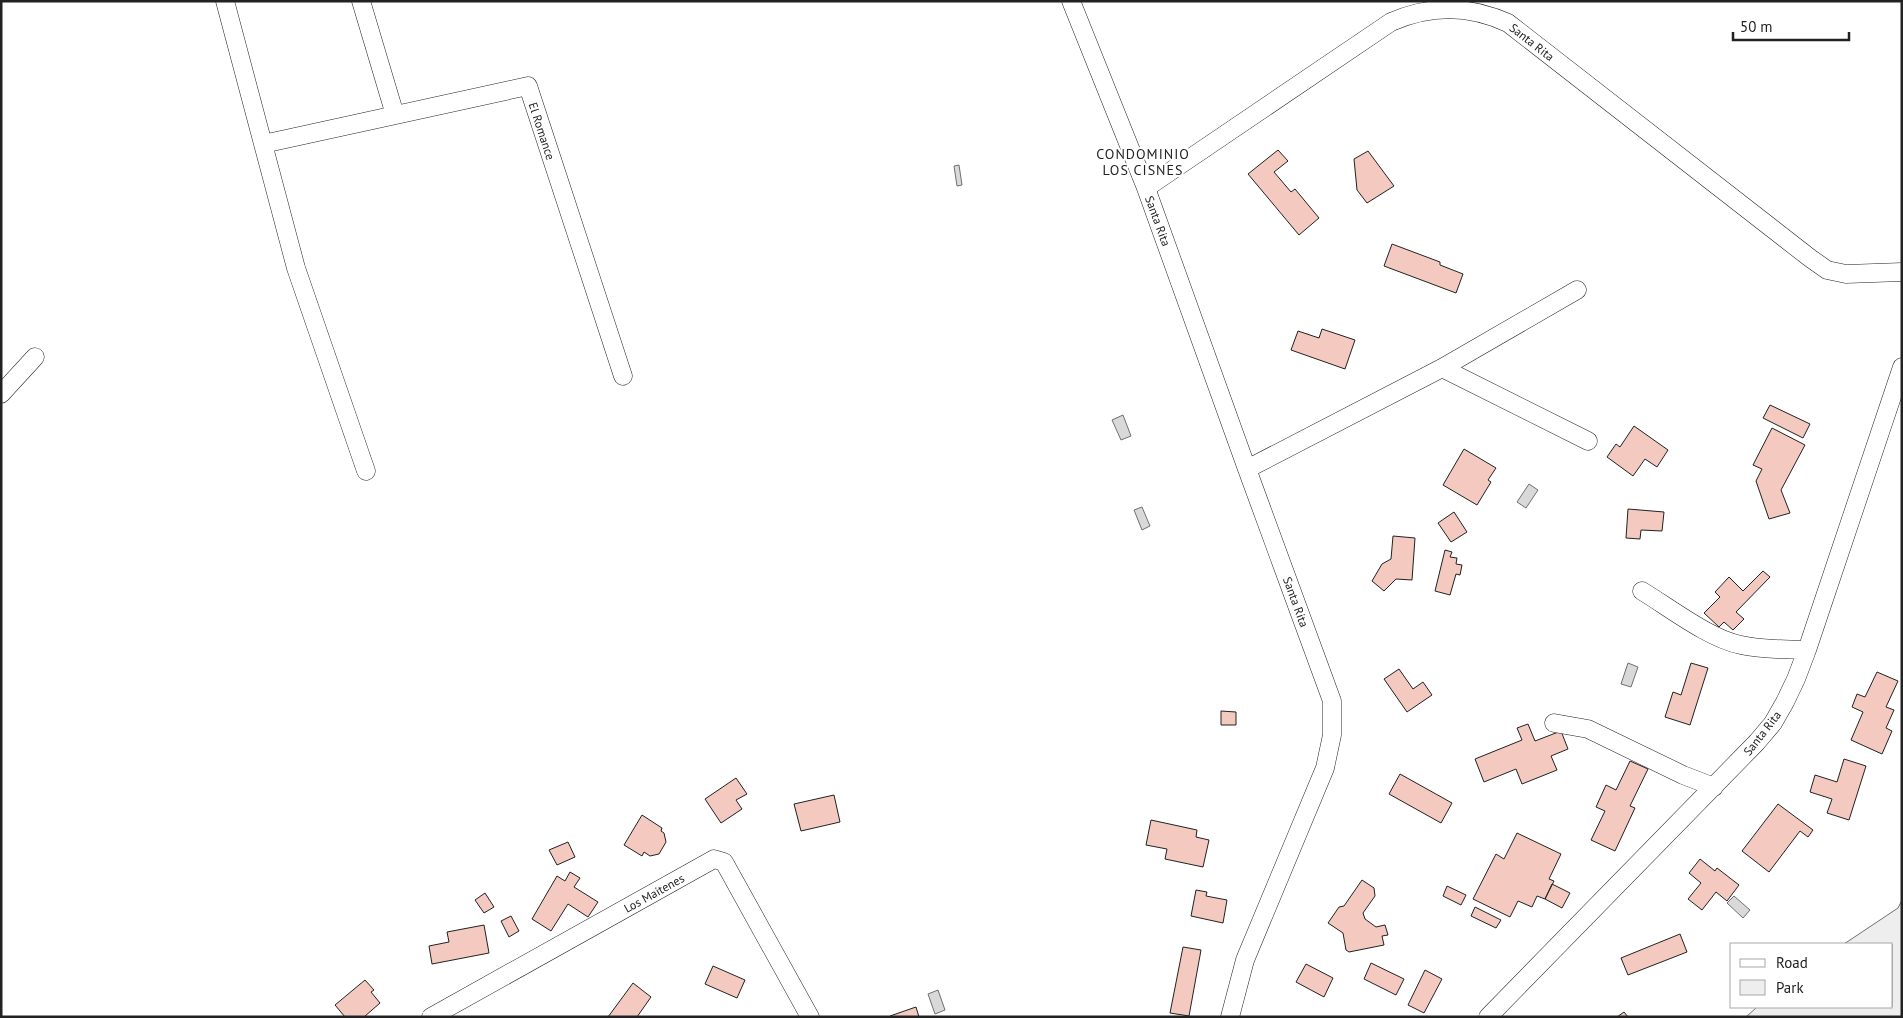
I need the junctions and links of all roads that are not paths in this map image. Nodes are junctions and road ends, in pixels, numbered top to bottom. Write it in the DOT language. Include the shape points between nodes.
graph roads {
  1 [pos="225,1"];
  2 [pos="362,1"];
  3 [pos="1071,1"];
  4 [pos="395,115"];
  5 [pos="263,144"];
  6 [pos="1146,188"];
  7 [pos="1902,272"];
  8 [pos="1577,290"];
  9 [pos="35,358"];
  10 [pos="1902,367"];
  11 [pos="1442,368"];
  12 [pos="623,376"];
  13 [pos="1,394"];
  14 [pos="1588,441"];
  15 [pos="1247,469"];
  16 [pos="366,471"];
  17 [pos="1642,591"];
  18 [pos="1807,650"];
  19 [pos="1554,723"];
  20 [pos="1714,787"];
  21 [pos="431,1017"];
  22 [pos="810,1017"];
  23 [pos="1230,1017"];
  24 [pos="1488,1017"];
  1 -- 5 [label="street"];
  2 -- 4 [label="street"];
  3 -- 6 [label="street, Santa Rita"];
  4 -- 5 [label="street, El Romance"];
  4 -- 12 [label="street, El Romance" via="528,86"];
  5 -- 16 [label="street" via="296,268"];
  6 -- 7 [label="street, Santa Rita" via="1391,22 1422,11 1453,8 1508,23 1827,270 1846,274"];
  6 -- 15 [label="street, Santa Rita"];
  8 -- 11 [label="street"];
  9 -- 13 [label="street"];
  10 -- 18 [label="street, Santa Rita"];
  11 -- 14 [label="street"];
  11 -- 15 [label="street"];
  15 -- 23 [label="street, Santa Rita" via="1332,701 1333,718 1325,768 1245,960"];
  17 -- 18 [label="street" via="1732,642"];
  18 -- 20 [label="street, Santa Rita" via="1773,723"];
  19 -- 20 [label="street" via="1588,729"];
  20 -- 24 [label="street, Santa Rita"];
  21 -- 22 [label="street, Los Maitenes" via="714,860 724,862"];
}
